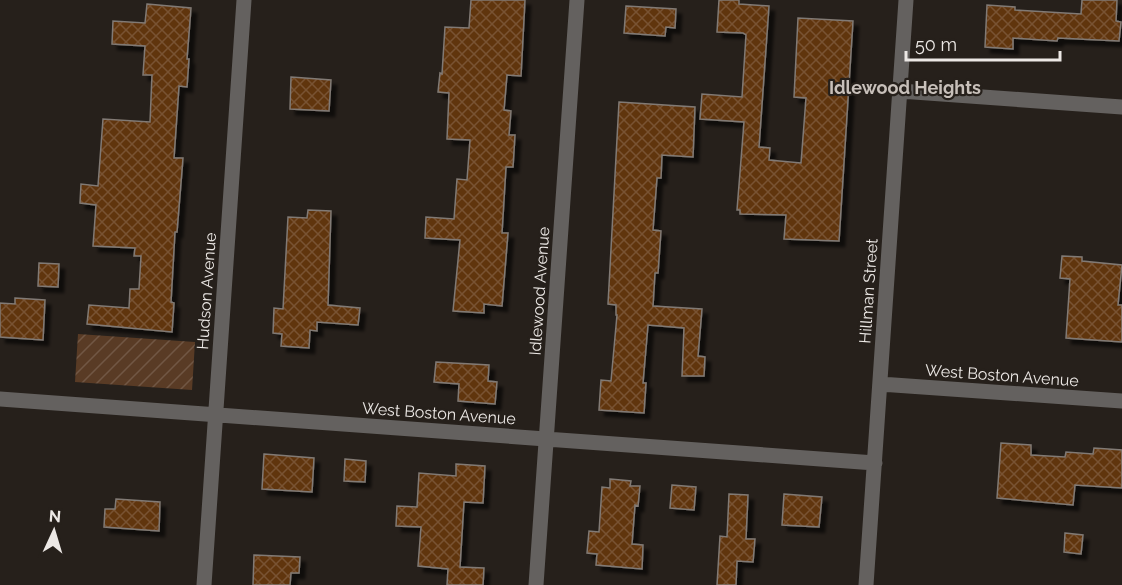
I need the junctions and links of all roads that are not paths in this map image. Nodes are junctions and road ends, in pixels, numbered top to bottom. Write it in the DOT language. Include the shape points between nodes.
graph roads {
  1 [pos="244,0"];
  2 [pos="578,0"];
  3 [pos="906,0"];
  4 [pos="900,92"];
  5 [pos="1122,107"];
  6 [pos="880,384"];
  7 [pos="0,399"];
  8 [pos="1122,401"];
  9 [pos="216,414"];
  10 [pos="547,439"];
  11 [pos="875,463"];
  12 [pos="204,585"];
  13 [pos="536,585"];
  14 [pos="866,585"];
  1 -- 9 [label="street, Hudson Avenue"];
  2 -- 10 [label="street, Idlewood Avenue"];
  3 -- 4 [label="street, Hillman Street"];
  4 -- 5 [label="street"];
  4 -- 6 [label="street, Hillman Street"];
  6 -- 8 [label="street, West Boston Avenue"];
  6 -- 11 [label="street, Hillman Street"];
  7 -- 9 [label="street, West Boston Avenue"];
  9 -- 10 [label="street, West Boston Avenue"];
  9 -- 12 [label="street, Hudson Avenue"];
  10 -- 11 [label="street, West Boston Avenue"];
  10 -- 13 [label="street, Idlewood Avenue"];
  11 -- 14 [label="street, Hillman Street"];
}
